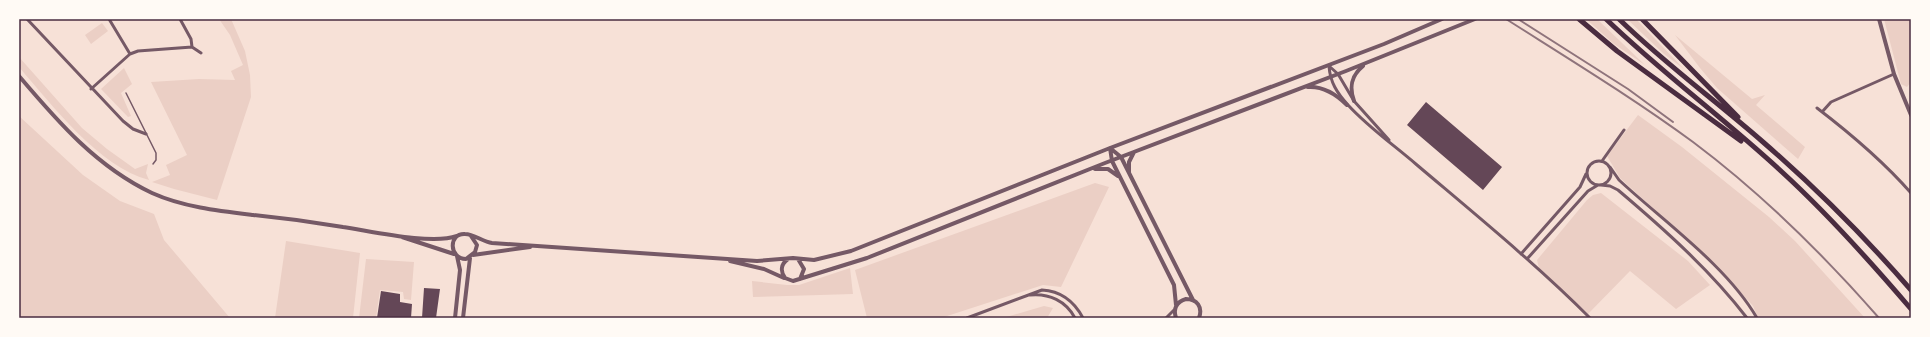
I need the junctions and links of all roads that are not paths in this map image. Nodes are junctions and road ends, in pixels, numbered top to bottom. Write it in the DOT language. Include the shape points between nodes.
graph roads {
  1 [pos="27,19"];
  2 [pos="109,19"];
  3 [pos="180,19"];
  4 [pos="1442,19"];
  5 [pos="1475,19"];
  6 [pos="1579,19"];
  7 [pos="1606,19"];
  8 [pos="1620,19"];
  9 [pos="1642,19"];
  10 [pos="1879,19"];
  11 [pos="192,47"];
  12 [pos="201,53"];
  13 [pos="130,54"];
  14 [pos="1366,63"];
  15 [pos="1329,66"];
  16 [pos="1338,74"];
  17 [pos="1894,74"];
  18 [pos="19,76"];
  19 [pos="1330,77"];
  20 [pos="1304,88"];
  21 [pos="91,89"];
  22 [pos="126,93"];
  23 [pos="1354,101"];
  24 [pos="1347,105"];
  25 [pos="1817,108"];
  26 [pos="1822,112"];
  27 [pos="1911,115"];
  28 [pos="1624,130"];
  29 [pos="146,134"];
  30 [pos="1390,141"];
  31 [pos="1762,141"];
  32 [pos="1110,148"];
  33 [pos="1134,152"];
  34 [pos="1121,157"];
  35 [pos="1766,157"];
  36 [pos="1112,161"];
  37 [pos="1602,161"];
  38 [pos="153,164"];
  39 [pos="1610,167"];
  40 [pos="1085,171"];
  41 [pos="1586,174"];
  42 [pos="1130,176"];
  43 [pos="1123,184"];
  44 [pos="1600,185"];
  45 [pos="1911,193"];
  46 [pos="386,233"];
  47 [pos="460,235"];
  48 [pos="471,236"];
  49 [pos="536,246"];
  50 [pos="1521,254"];
  51 [pos="456,255"];
  52 [pos="471,256"];
  53 [pos="720,258"];
  54 [pos="788,259"];
  55 [pos="798,259"];
  56 [pos="1527,259"];
  57 [pos="800,279"];
  58 [pos="788,280"];
  59 [pos="1911,290"];
  60 [pos="1024,295"];
  61 [pos="1193,300"];
  62 [pos="1175,307"];
  63 [pos="1911,309"];
  64 [pos="455,318"];
  65 [pos="463,318"];
  66 [pos="967,318"];
  67 [pos="1075,318"];
  68 [pos="1083,318"];
  69 [pos="1166,318"];
  70 [pos="1176,318"];
  71 [pos="1199,318"];
  72 [pos="1590,318"];
  73 [pos="1748,318"];
  74 [pos="1757,318"];
  1 -- 21 [label="street"];
  2 -- 13 [label="street"];
  3 -- 11 [label="street" via="191,39"];
  4 -- 15 [label="street"];
  5 -- 14 [label="street"];
  6 -- 35 [label="main road" via="1622,55"];
  7 -- 35 [label="main road" via="1664,72"];
  8 -- 31 [label="main road" via="1653,51"];
  9 -- 31 [label="main road"];
  10 -- 17 [label="street"];
  11 -- 12 [label="street"];
  11 -- 13 [label="street" via="149,49"];
  13 -- 21 [label="street"];
  14 -- 16 [label="street"];
  14 -- 23 [label="street" via="1351,82 1350,89"];
  15 -- 16 [label="street"];
  15 -- 19 [label="street"];
  15 -- 32 [label="street"];
  16 -- 19 [label="street"];
  16 -- 23 [label="street" via="1341,83"];
  17 -- 26 [label="street" via="1831,102"];
  17 -- 27 [label="street"];
  18 -- 46 [label="street" via="56,120 84,148 121,175 153,193 207,208"];
  19 -- 20 [label="street"];
  19 -- 24 [label="street"];
  20 -- 24 [label="street" via="1326,90"];
  20 -- 33 [label="street"];
  21 -- 29 [label="street" via="123,121 133,129"];
  22 -- 29 [label="lane"];
  23 -- 30 [label="street"];
  24 -- 30 [label="street"];
  25 -- 26 [label="street"];
  26 -- 45 [label="street" via="1853,136"];
  28 -- 37 [label="street"];
  29 -- 38 [label="lane" via="156,153"];
  30 -- 50 [label="street"];
  31 -- 59 [label="main road" via="1854,226"];
  32 -- 34 [label="street"];
  32 -- 36 [label="street"];
  32 -- 55 [label="street" via="851,251 822,259"];
  33 -- 34 [label="street"];
  33 -- 42 [label="street" via="1129,162"];
  34 -- 36 [label="street"];
  34 -- 42 [label="street"];
  35 -- 63 [label="main road" via="1843,231"];
  36 -- 40 [label="street"];
  36 -- 43 [label="street"];
  37 -- 39 [label="street"];
  37 -- 41 [label="street" via="1591,162"];
  39 -- 44 [label="street" via="1610,178"];
  39 -- 74 [label="street" via="1621,182 1712,264"];
  40 -- 43 [label="street" via="1108,169 1118,176"];
  40 -- 57 [label="street" via="867,258"];
  41 -- 44 [label="street" via="1591,182"];
  41 -- 50 [label="street" via="1580,187"];
  42 -- 61 [label="street"];
  43 -- 62 [label="street" via="1174,285"];
  44 -- 56 [label="street" via="1588,191"];
  44 -- 73 [label="street" via="1616,189 1687,251 1714,277"];
  46 -- 47 [label="street" via="434,238"];
  46 -- 51 [label="street"];
  47 -- 48 [label="street"];
  47 -- 51 [label="street" via="452,243"];
  48 -- 49 [label="street" via="487,242"];
  48 -- 52 [label="street" via="477,245"];
  49 -- 52 [label="street"];
  49 -- 53 [label="street"];
  50 -- 56 [label="street"];
  51 -- 52 [label="street" via="463,259"];
  51 -- 64 [label="street" via="460,270"];
  52 -- 65 [label="street"];
  53 -- 54 [label="street" via="765,261"];
  53 -- 58 [label="street" via="764,270"];
  54 -- 55 [label="street"];
  54 -- 58 [label="street" via="781,271"];
  55 -- 57 [label="street" via="804,265 804,273"];
  56 -- 72 [label="street"];
  57 -- 58 [label="street"];
  60 -- 66 [label="street"];
  60 -- 67 [label="street" via="1041,294 1054,298 1065,305"];
  60 -- 68 [label="street" via="1042,290 1058,293 1074,304"];
  61 -- 62 [label="street" via="1182,300"];
  61 -- 71 [label="street" via="1200,310"];
  62 -- 69 [label="street"];
  62 -- 70 [label="street"];
}
